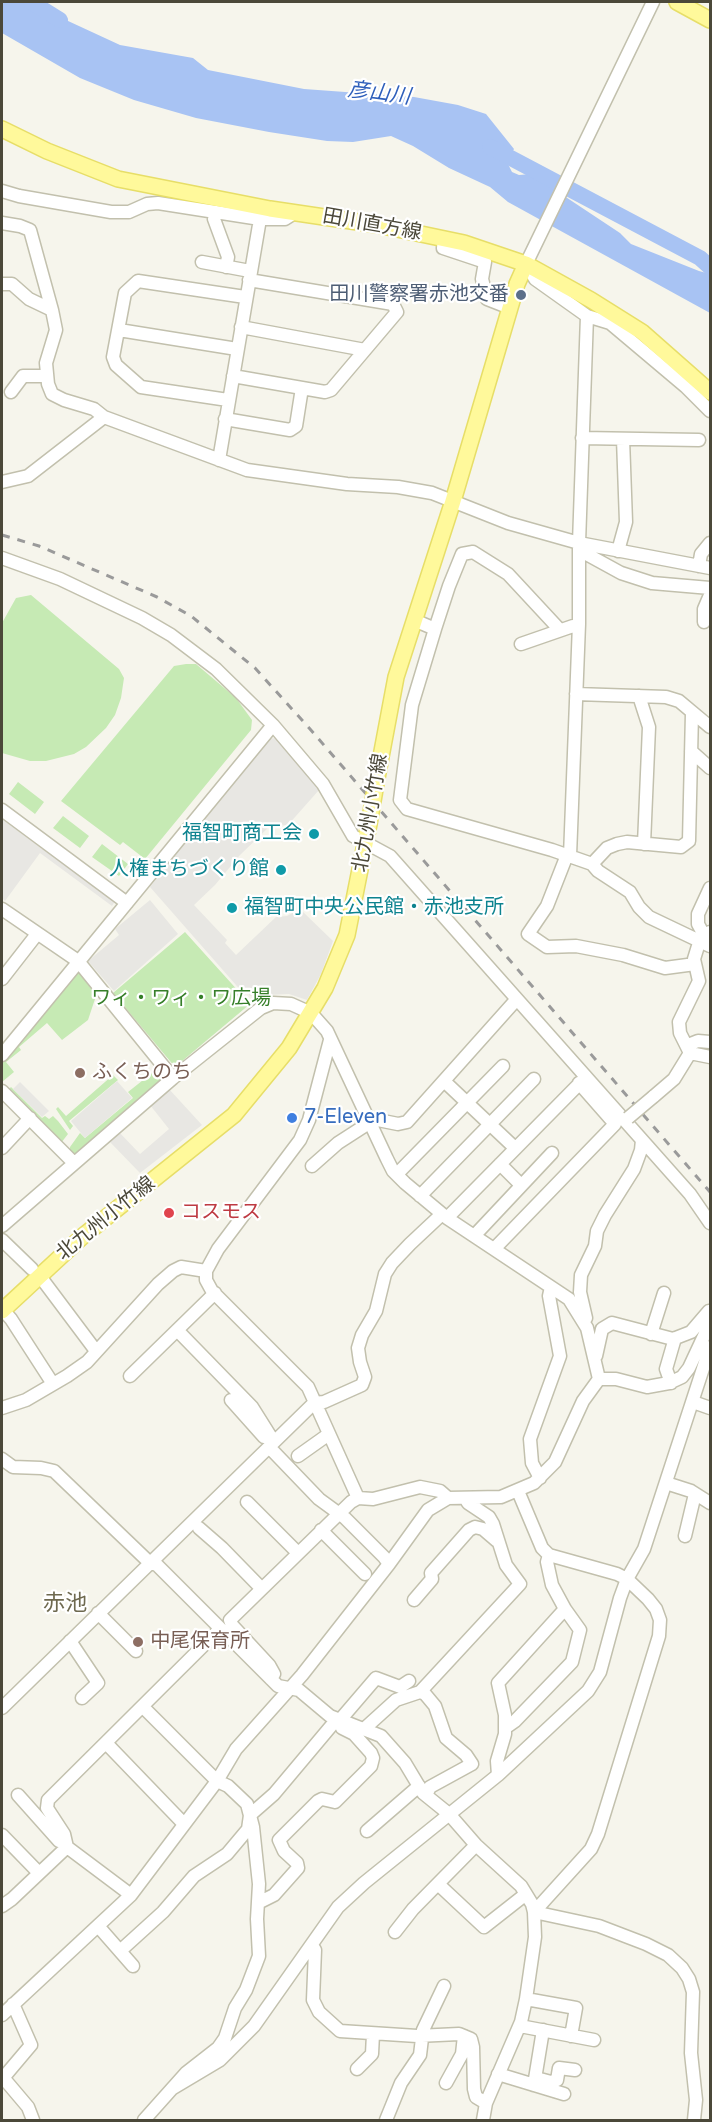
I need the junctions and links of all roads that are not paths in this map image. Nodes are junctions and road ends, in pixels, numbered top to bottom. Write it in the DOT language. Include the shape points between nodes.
graph roads {
  1 [pos="653,2"];
  2 [pos="677,2"];
  3 [pos="711,20"];
  4 [pos="2,129"];
  5 [pos="2,191"];
  6 [pos="215,212"];
  7 [pos="297,212"];
  8 [pos="260,219"];
  9 [pos="2,223"];
  10 [pos="444,239"];
  11 [pos="528,259"];
  12 [pos="202,262"];
  13 [pos="226,267"];
  14 [pos="250,275"];
  15 [pos="2,286"];
  16 [pos="245,297"];
  17 [pos="510,308"];
  18 [pos="52,310"];
  19 [pos="586,315"];
  20 [pos="241,327"];
  21 [pos="119,330"];
  22 [pos="237,349"];
  23 [pos="365,350"];
  24 [pos="47,376"];
  25 [pos="233,376"];
  26 [pos="303,388"];
  27 [pos="11,392"];
  28 [pos="711,392"];
  29 [pos="228,400"];
  30 [pos="711,411"];
  31 [pos="104,417"];
  32 [pos="225,419"];
  33 [pos="582,438"];
  34 [pos="623,439"];
  35 [pos="699,440"];
  36 [pos="219,460"];
  37 [pos="2,482"];
  38 [pos="453,501"];
  39 [pos="711,543"];
  40 [pos="579,547"];
  41 [pos="618,551"];
  42 [pos="2,559"];
  43 [pos="705,567"];
  44 [pos="711,588"];
  45 [pos="711,595"];
  46 [pos="414,620"];
  47 [pos="704,622"];
  48 [pos="579,626"];
  49 [pos="435,629"];
  50 [pos="560,630"];
  51 [pos="521,644"];
  52 [pos="576,694"];
  53 [pos="639,696"];
  54 [pos="692,713"];
  55 [pos="273,725"];
  56 [pos="711,727"];
  57 [pos="691,751"];
  58 [pos="711,768"];
  59 [pos="2,810"];
  60 [pos="366,842"];
  61 [pos="644,844"];
  62 [pos="569,855"];
  63 [pos="592,864"];
  64 [pos="711,888"];
  65 [pos="126,903"];
  66 [pos="2,909"];
  67 [pos="37,934"];
  68 [pos="707,939"];
  69 [pos="78,961"];
  70 [pos="695,964"];
  71 [pos="2,979"];
  72 [pos="516,1000"];
  73 [pos="311,1013"];
  74 [pos="330,1040"];
  75 [pos="711,1042"];
  76 [pos="689,1049"];
  77 [pos="2,1055"];
  78 [pos="711,1057"];
  79 [pos="502,1066"];
  80 [pos="173,1078"];
  81 [pos="534,1079"];
  82 [pos="583,1080"];
  83 [pos="444,1081"];
  84 [pos="2,1091"];
  85 [pos="467,1103"];
  86 [pos="30,1118"];
  87 [pos="626,1119"];
  88 [pos="369,1123"];
  89 [pos="490,1124"];
  90 [pos="642,1140"];
  91 [pos="2,1148"];
  92 [pos="515,1148"];
  93 [pos="552,1153"];
  94 [pos="73,1162"];
  95 [pos="500,1164"];
  96 [pos="312,1166"];
  97 [pos="397,1174"];
  98 [pos="522,1185"];
  99 [pos="420,1196"];
  100 [pos="445,1216"];
  101 [pos="711,1223"];
  102 [pos="2,1226"];
  103 [pos="474,1236"];
  104 [pos="2,1240"];
  105 [pos="494,1249"];
  106 [pos="206,1271"];
  107 [pos="36,1272"];
  108 [pos="551,1287"];
  109 [pos="215,1293"];
  110 [pos="664,1293"];
  111 [pos="2,1310"];
  112 [pos="711,1312"];
  113 [pos="711,1323"];
  114 [pos="587,1328"];
  115 [pos="177,1330"];
  116 [pos="651,1334"];
  117 [pos="675,1338"];
  118 [pos="711,1347"];
  119 [pos="96,1351"];
  120 [pos="595,1360"];
  121 [pos="130,1376"];
  122 [pos="599,1379"];
  123 [pos="670,1383"];
  124 [pos="53,1384"];
  125 [pos="231,1400"];
  126 [pos="693,1402"];
  127 [pos="314,1403"];
  128 [pos="2,1408"];
  129 [pos="711,1408"];
  130 [pos="329,1434"];
  131 [pos="271,1442"];
  132 [pos="298,1456"];
  133 [pos="2,1459"];
  134 [pos="540,1478"];
  135 [pos="666,1483"];
  136 [pos="518,1491"];
  137 [pos="695,1494"];
  138 [pos="358,1498"];
  139 [pos="448,1498"];
  140 [pos="465,1498"];
  141 [pos="247,1502"];
  142 [pos="711,1503"];
  143 [pos="339,1513"];
  144 [pos="199,1528"];
  145 [pos="321,1530"];
  146 [pos="686,1536"];
  147 [pos="498,1542"];
  148 [pos="298,1553"];
  149 [pos="549,1555"];
  150 [pos="150,1563"];
  151 [pos="389,1564"];
  152 [pos="365,1574"];
  153 [pos="627,1579"];
  154 [pos="261,1588"];
  155 [pos="414,1600"];
  156 [pos="565,1609"];
  157 [pos="98,1613"];
  158 [pos="220,1629"];
  159 [pos="70,1641"];
  160 [pos="136,1651"];
  161 [pos="271,1679"];
  162 [pos="409,1681"];
  163 [pos="289,1689"];
  164 [pos="420,1692"];
  165 [pos="82,1698"];
  166 [pos="143,1707"];
  167 [pos="2,1708"];
  168 [pos="337,1720"];
  169 [pos="505,1728"];
  170 [pos="364,1730"];
  171 [pos="106,1743"];
  172 [pos="498,1775"];
  173 [pos="217,1781"];
  174 [pos="422,1791"];
  175 [pos="18,1795"];
  176 [pos="449,1814"];
  177 [pos="250,1815"];
  178 [pos="184,1824"];
  179 [pos="367,1831"];
  180 [pos="2,1835"];
  181 [pos="67,1845"];
  182 [pos="477,1845"];
  183 [pos="39,1873"];
  184 [pos="438,1884"];
  185 [pos="526,1894"];
  186 [pos="131,1895"];
  187 [pos="4,1900"];
  188 [pos="258,1903"];
  189 [pos="534,1912"];
  190 [pos="98,1926"];
  191 [pos="395,1932"];
  192 [pos="312,1945"];
  193 [pos="120,1951"];
  194 [pos="133,1965"];
  195 [pos="444,1986"];
  196 [pos="526,1999"];
  197 [pos="13,2004"];
  198 [pos="2,2015"];
  199 [pos="520,2026"];
  200 [pos="543,2030"];
  201 [pos="373,2034"];
  202 [pos="422,2036"];
  203 [pos="464,2036"];
  204 [pos="571,2036"];
  205 [pos="594,2040"];
  206 [pos="357,2069"];
  207 [pos="575,2070"];
  208 [pos="498,2074"];
  209 [pos="534,2081"];
  210 [pos="446,2083"];
  211 [pos="173,2088"];
  212 [pos="564,2094"];
  213 [pos="486,2103"];
  214 [pos="149,2118"];
  215 [pos="33,2121"];
  216 [pos="386,2121"];
  217 [pos="483,2121"];
  218 [pos="694,2121"];
  1 -- 11 [label="street"];
  2 -- 3 [label="main road"];
  4 -- 7 [label="main road, 田川直方線" via="118,179"];
  5 -- 6 [label="street" via="111,212 129,212 158,203"];
  6 -- 8 [label="street"];
  6 -- 13 [label="street" via="228,257"];
  7 -- 8 [label="street" via="285,219"];
  7 -- 10 [label="main road, 田川直方線"];
  8 -- 14 [label="street"];
  9 -- 18 [label="street" via="30,230"];
  10 -- 11 [label="main road, 田川直方線"];
  10 -- 17 [label="street" via="443,248 484,261 482,279 487,299"];
  11 -- 17 [label="main road, 北九州小竹線"];
  11 -- 19 [label="street" via="535,279"];
  11 -- 28 [label="main road, 田川直方線" via="642,332"];
  12 -- 13 [label="street"];
  13 -- 14 [label="street"];
  14 -- 16 [label="street"];
  14 -- 23 [label="street" via="393,304 397,312"];
  15 -- 18 [label="street" via="12,284 29,299"];
  16 -- 20 [label="street"];
  16 -- 21 [label="street" via="138,281 125,293"];
  17 -- 38 [label="main road, 北九州小竹線"];
  18 -- 24 [label="street" via="56,330 46,363"];
  19 -- 30 [label="street" via="610,323"];
  19 -- 33 [label="street"];
  20 -- 22 [label="street"];
  20 -- 23 [label="street"];
  21 -- 22 [label="street"];
  21 -- 29 [label="street" via="113,357 116,365 141,387"];
  22 -- 25 [label="street"];
  23 -- 26 [label="street" via="332,390"];
  24 -- 27 [label="street" via="23,376"];
  24 -- 31 [label="street" via="52,394 94,409"];
  25 -- 26 [label="street"];
  25 -- 29 [label="street"];
  26 -- 32 [label="street" via="296,426 290,430"];
  29 -- 32 [label="street"];
  31 -- 36 [label="street"];
  31 -- 37 [label="street" via="28,476"];
  32 -- 36 [label="street"];
  33 -- 34 [label="street"];
  33 -- 40 [label="street"];
  34 -- 35 [label="street"];
  34 -- 41 [label="street" via="626,522"];
  36 -- 38 [label="street" via="247,470 398,487"];
  38 -- 40 [label="street"];
  38 -- 46 [label="main road, 北九州小竹線"];
  39 -- 43 [label="street" via="701,554"];
  40 -- 41 [label="street"];
  40 -- 44 [label="street" via="621,573 652,583"];
  40 -- 48 [label="street"];
  41 -- 43 [label="street"];
  42 -- 55 [label="street" via="60,579 171,635 216,669"];
  45 -- 47 [label="street" via="704,609"];
  46 -- 49 [label="street"];
  46 -- 60 [label="main road, 北九州小竹線, bridge" via="396,677"];
  48 -- 50 [label="street"];
  48 -- 52 [label="street"];
  49 -- 50 [label="street" via="462,554 473,552 508,574"];
  49 -- 62 [label="street" via="412,705 400,800 407,809"];
  50 -- 51 [label="street"];
  52 -- 53 [label="street"];
  52 -- 62 [label="street"];
  53 -- 54 [label="street" via="679,701"];
  53 -- 61 [label="street" via="649,727"];
  54 -- 56 [label="street"];
  54 -- 57 [label="street"];
  55 -- 60 [label="street" via="328,791 353,836"];
  55 -- 65 [label="street"];
  57 -- 58 [label="street"];
  57 -- 61 [label="street" via="689,841 681,847"];
  59 -- 65 [label="street"];
  60 -- 72 [label="street" via="390,856"];
  60 -- 73 [label="main road, 北九州小竹線" via="346,935 326,988"];
  61 -- 63 [label="street" via="616,844"];
  62 -- 63 [label="street"];
  62 -- 70 [label="street" via="547,906 528,934 548,947 576,946 665,968"];
  63 -- 68 [label="street" via="630,892 649,917"];
  64 -- 68 [label="street" via="698,914 698,924"];
  65 -- 69 [label="street"];
  66 -- 67 [label="street"];
  67 -- 69 [label="street"];
  67 -- 71 [label="street"];
  68 -- 70 [label="street" via="694,958"];
  69 -- 77 [label="street"];
  69 -- 80 [label="street"];
  70 -- 76 [label="street" via="699,981 679,1023"];
  72 -- 82 [label="street"];
  72 -- 83 [label="street"];
  73 -- 74 [label="street"];
  73 -- 80 [label="street" via="283,1003 261,1008"];
  73 -- 107 [label="main road, 北九州小竹線" via="290,1048 234,1115"];
  74 -- 88 [label="street"];
  74 -- 106 [label="street" via="300,1140 218,1249"];
  75 -- 76 [label="street" via="698,1041"];
  76 -- 78 [label="street"];
  76 -- 87 [label="street, bridge" via="674,1079"];
  79 -- 85 [label="street"];
  80 -- 94 [label="street"];
  81 -- 89 [label="street"];
  82 -- 87 [label="street"];
  82 -- 92 [label="street"];
  82 -- 105 [label="street" via="615,1124"];
  83 -- 85 [label="street"];
  83 -- 88 [label="street" via="407,1122"];
  84 -- 86 [label="street"];
  85 -- 89 [label="street"];
  85 -- 97 [label="street"];
  86 -- 91 [label="street"];
  86 -- 94 [label="street"];
  87 -- 90 [label="street"];
  88 -- 96 [label="street"];
  88 -- 97 [label="street"];
  89 -- 92 [label="street"];
  89 -- 99 [label="street"];
  90 -- 101 [label="street"];
  90 -- 114 [label="street" via="634,1169 597,1231 581,1275"];
  92 -- 95 [label="street"];
  93 -- 98 [label="street"];
  94 -- 102 [label="street"];
  95 -- 98 [label="street"];
  95 -- 100 [label="street"];
  97 -- 99 [label="street"];
  98 -- 103 [label="street"];
  99 -- 100 [label="street"];
  100 -- 103 [label="street"];
  100 -- 127 [label="street" via="404,1250 385,1274 376,1311 358,1348 365,1377 362,1384"];
  103 -- 105 [label="street"];
  104 -- 107 [label="street"];
  105 -- 108 [label="street"];
  106 -- 109 [label="street" via="206,1280"];
  106 -- 119 [label="street" via="181,1267 173,1271"];
  107 -- 111 [label="main road, 北九州小竹線"];
  107 -- 119 [label="street"];
  108 -- 114 [label="street" via="569,1299"];
  108 -- 134 [label="street" via="549,1296 560,1356 530,1439 532,1463"];
  109 -- 115 [label="street"];
  109 -- 127 [label="street" via="308,1387"];
  110 -- 116 [label="street"];
  111 -- 124 [label="street"];
  112 -- 117 [label="street" via="690,1332"];
  113 -- 123 [label="street" via="689,1368"];
  114 -- 120 [label="street"];
  115 -- 121 [label="street"];
  115 -- 131 [label="street" via="252,1407"];
  116 -- 117 [label="street"];
  116 -- 120 [label="street" via="612,1323 602,1329"];
  117 -- 123 [label="street" via="666,1369"];
  118 -- 126 [label="street"];
  119 -- 124 [label="street" via="87,1362"];
  120 -- 122 [label="street"];
  122 -- 123 [label="street" via="647,1387"];
  122 -- 134 [label="street" via="582,1401 555,1462"];
  124 -- 128 [label="street"];
  125 -- 131 [label="street"];
  126 -- 129 [label="street"];
  126 -- 135 [label="street"];
  127 -- 130 [label="street"];
  127 -- 131 [label="street"];
  130 -- 132 [label="street"];
  130 -- 138 [label="street"];
  131 -- 143 [label="street" via="319,1499"];
  131 -- 150 [label="street"];
  133 -- 150 [label="street" via="13,1467 54,1471"];
  134 -- 136 [label="street"];
  135 -- 137 [label="street"];
  135 -- 153 [label="street" via="644,1549"];
  136 -- 140 [label="street" via="501,1497"];
  136 -- 149 [label="street" via="542,1548"];
  137 -- 142 [label="street"];
  137 -- 146 [label="street"];
  138 -- 139 [label="street" via="420,1487 440,1491"];
  138 -- 143 [label="street"];
  139 -- 140 [label="street"];
  139 -- 151 [label="street" via="428,1510"];
  140 -- 147 [label="street" via="489,1516"];
  141 -- 148 [label="street"];
  143 -- 145 [label="street"];
  143 -- 151 [label="street"];
  144 -- 154 [label="street"];
  145 -- 148 [label="street"];
  145 -- 152 [label="street"];
  147 -- 155 [label="street" via="483,1528 469,1530 431,1573 432,1579"];
  147 -- 164 [label="street" via="506,1564 520,1584"];
  148 -- 154 [label="street"];
  149 -- 153 [label="street"];
  149 -- 156 [label="street" via="552,1585"];
  150 -- 157 [label="street"];
  150 -- 158 [label="street" via="157,1565"];
  151 -- 163 [label="street"];
  153 -- 172 [label="street" via="600,1672 588,1691"];
  153 -- 189 [label="street" via="656,1609 659,1636 591,1849"];
  154 -- 161 [label="street" via="230,1620 269,1665 274,1674"];
  156 -- 169 [label="street" via="498,1683"];
  156 -- 169 [label="street" via="580,1630 572,1662"];
  157 -- 159 [label="street"];
  157 -- 160 [label="street"];
  158 -- 161 [label="street"];
  158 -- 166 [label="street"];
  159 -- 165 [label="street" via="98,1683"];
  159 -- 167 [label="street"];
  161 -- 163 [label="street"];
  162 -- 168 [label="street" via="400,1687 376,1678"];
  163 -- 168 [label="street" via="299,1690"];
  163 -- 173 [label="street" via="236,1749"];
  164 -- 170 [label="street" via="396,1700"];
  164 -- 174 [label="street" via="435,1706 446,1738 472,1764"];
  166 -- 171 [label="street"];
  166 -- 173 [label="street"];
  168 -- 170 [label="street"];
  168 -- 177 [label="street" via="274,1794"];
  168 -- 188 [label="street" via="371,1753 371,1766 335,1802 318,1801 279,1840 298,1868 274,1894"];
  169 -- 172 [label="street" via="497,1761"];
  170 -- 174 [label="street" via="381,1736 405,1762"];
  171 -- 178 [label="street"];
  171 -- 181 [label="street" via="48,1800 47,1808"];
  172 -- 176 [label="street"];
  173 -- 177 [label="street" via="247,1804"];
  173 -- 178 [label="street"];
  174 -- 176 [label="street"];
  174 -- 179 [label="street"];
  175 -- 181 [label="street"];
  176 -- 182 [label="street"];
  176 -- 192 [label="street" via="338,1907"];
  177 -- 188 [label="street"];
  177 -- 193 [label="street" via="248,1829 227,1854 194,1876 163,1912"];
  178 -- 186 [label="street"];
  180 -- 183 [label="street"];
  181 -- 183 [label="street"];
  181 -- 186 [label="street"];
  182 -- 184 [label="street"];
  182 -- 185 [label="street"];
  183 -- 187 [label="street"];
  184 -- 185 [label="street" via="484,1927"];
  184 -- 191 [label="street"];
  185 -- 189 [label="street"];
  186 -- 190 [label="street"];
  188 -- 211 [label="street" via="259,1956 225,2038"];
  189 -- 196 [label="street" via="535,1937"];
  189 -- 218 [label="street" via="598,1926 637,1940 668,1955 682,1968 693,1992"];
  190 -- 193 [label="street"];
  190 -- 197 [label="street"];
  192 -- 201 [label="street" via="313,2000 319,2012 340,2031"];
  192 -- 211 [label="street" via="254,2026 220,2060"];
  193 -- 194 [label="street"];
  195 -- 202 [label="street"];
  196 -- 199 [label="street"];
  196 -- 204 [label="street" via="576,2008"];
  197 -- 198 [label="street"];
  197 -- 215 [label="street" via="31,2044 4,2077 28,2107"];
  199 -- 200 [label="street"];
  199 -- 208 [label="street"];
  200 -- 204 [label="street"];
  200 -- 209 [label="street"];
  201 -- 202 [label="street"];
  201 -- 206 [label="street" via="372,2054"];
  202 -- 203 [label="street"];
  202 -- 216 [label="street" via="420,2055 401,2083"];
  203 -- 210 [label="street" via="462,2054"];
  203 -- 213 [label="street" via="471,2038 473,2047 476,2097"];
  204 -- 205 [label="street"];
  207 -- 209 [label="street" via="560,2068 557,2080"];
  208 -- 209 [label="street"];
  208 -- 213 [label="street"];
  209 -- 212 [label="street"];
  211 -- 214 [label="street"];
  213 -- 217 [label="street"];
}
